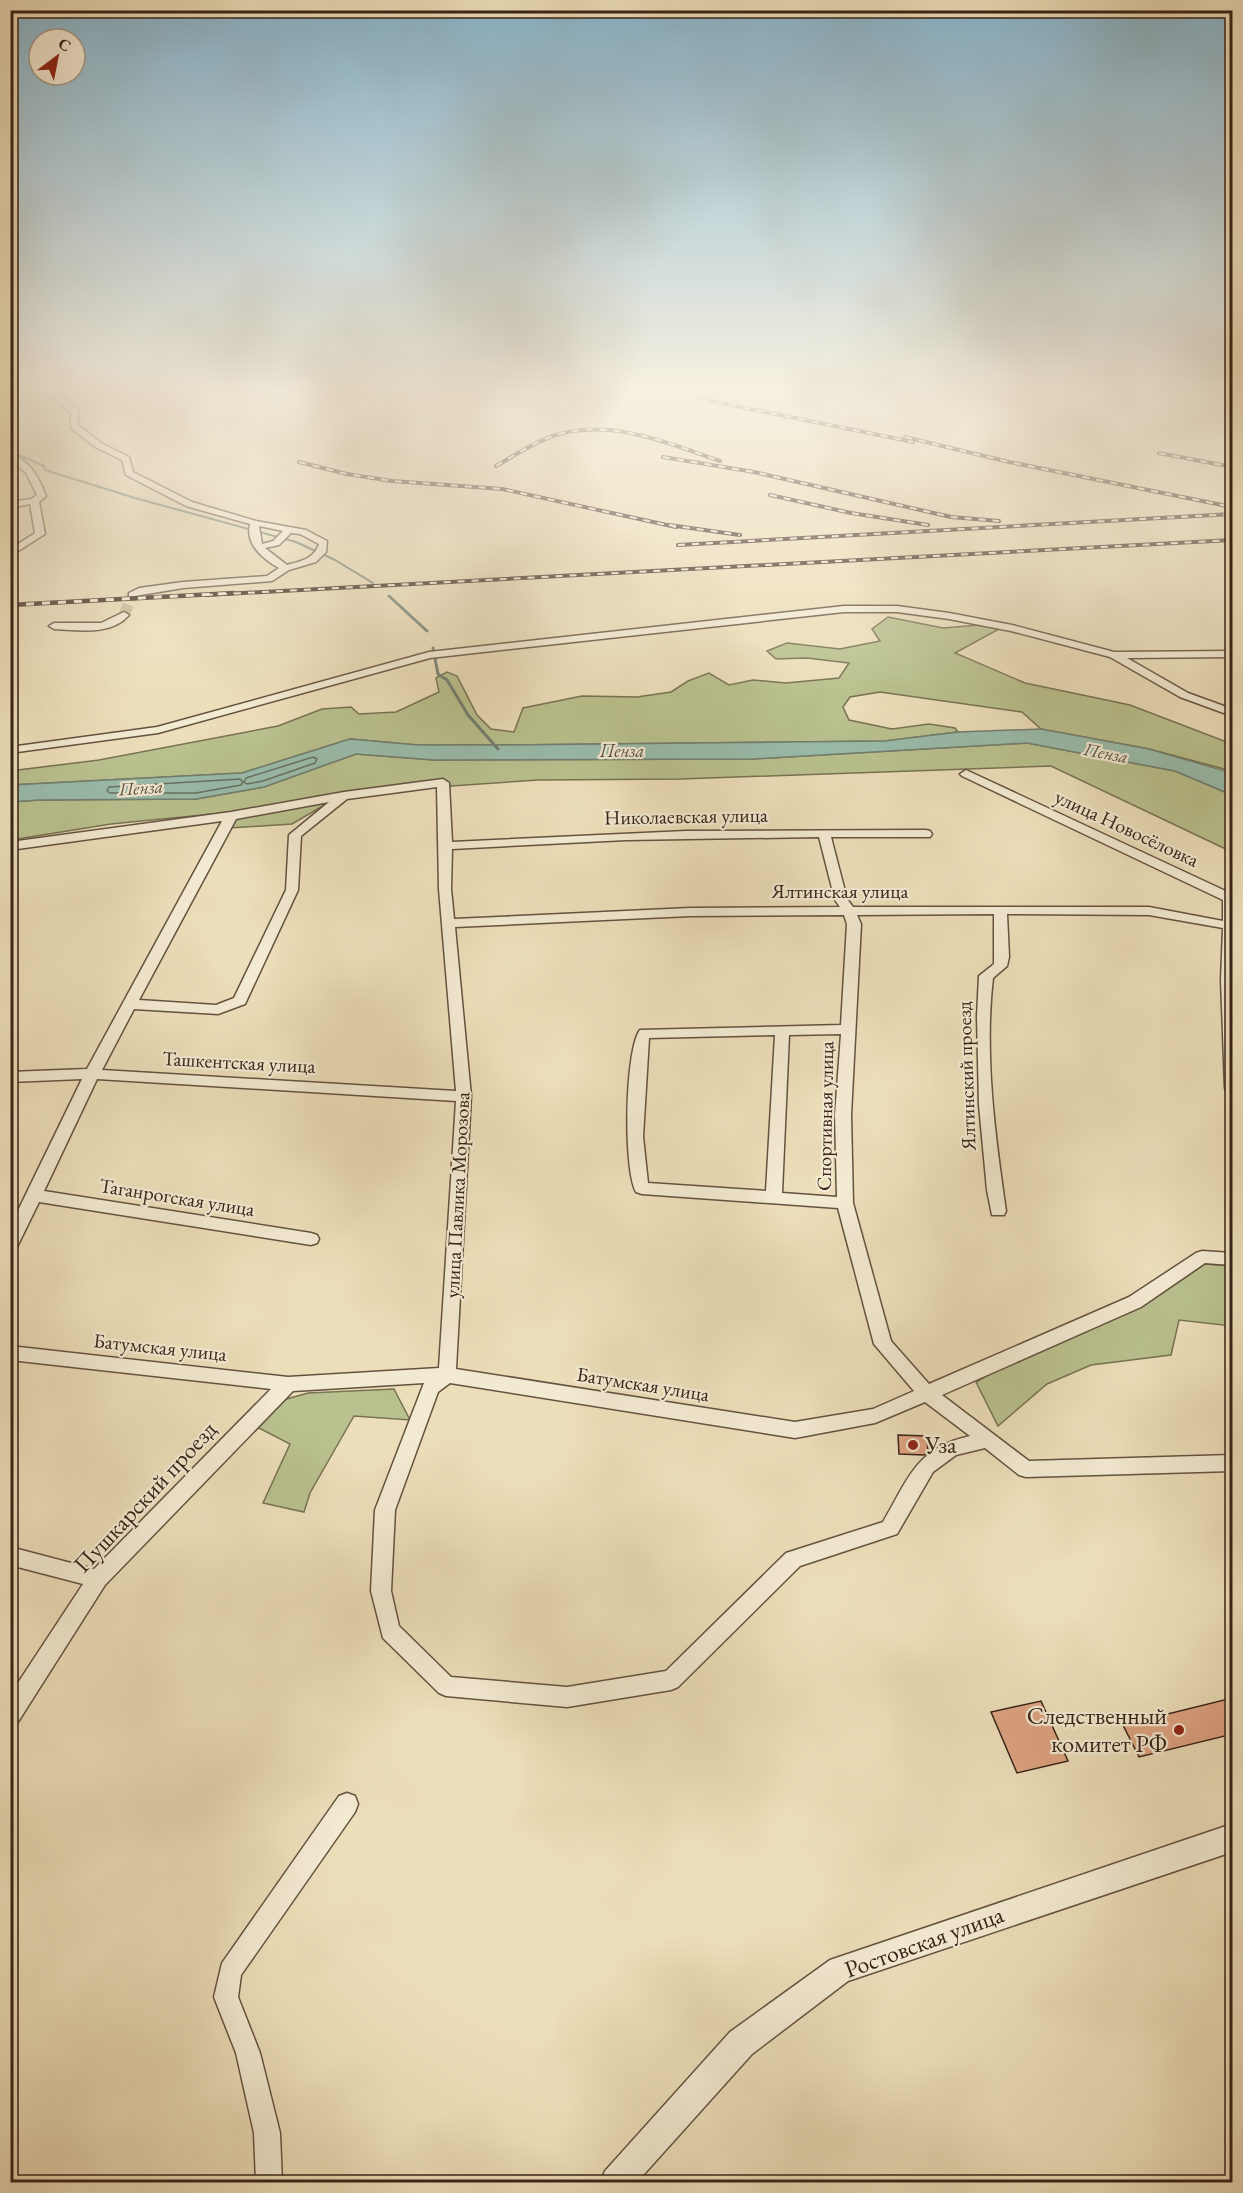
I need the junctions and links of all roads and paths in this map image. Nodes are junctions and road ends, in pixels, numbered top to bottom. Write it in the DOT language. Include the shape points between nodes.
graph roads {
  1 [pos="39,488"];
  2 [pos="159,488"];
  3 [pos="34,501"];
  4 [pos="10,505"];
  5 [pos="255,523"];
  6 [pos="288,531"];
  7 [pos="260,547"];
  8 [pos="15,550"];
  9 [pos="286,568"];
  10 [pos="132,595"];
  11 [pos="124,615"];
  12 [pos="54,626"];
  13 [pos="1233,654"];
  14 [pos="1114,655"];
  15 [pos="1233,713"];
  16 [pos="10,750"];
  17 [pos="966,774"];
  18 [pos="344,796"];
  19 [pos="231,816"];
  20 [pos="824,834"];
  21 [pos="926,834"];
  22 [pos="10,846"];
  23 [pos="446,846"];
  24 [pos="849,910"];
  25 [pos="1000,910"];
  26 [pos="448,923"];
  27 [pos="1231,934"];
  28 [pos="131,1004"];
  29 [pos="782,1029"];
  30 [pos="848,1029"];
  31 [pos="92,1074"];
  32 [pos="10,1077"];
  33 [pos="1233,1088"];
  34 [pos="464,1096"];
  35 [pos="36,1196"];
  36 [pos="774,1197"];
  37 [pos="845,1203"];
  38 [pos="998,1211"];
  39 [pos="16,1220"];
  40 [pos="311,1239"];
  41 [pos="10,1245"];
  42 [pos="1233,1259"];
  43 [pos="10,1353"];
  44 [pos="447,1376"];
  45 [pos="288,1384"];
  46 [pos="926,1393"];
  47 [pos="988,1440"];
  48 [pos="1233,1463"];
  49 [pos="10,1556"];
  50 [pos="98,1579"];
  51 [pos="10,1715"];
  52 [pos="347,1804"];
  53 [pos="1233,1838"];
  54 [pos="269,2182"];
  55 [pos="616,2182"];
  1 -- 3 [label="street" via="42,496"];
  2 -- 5 [label="street" via="189,504"];
  3 -- 4 [label="street"];
  3 -- 8 [label="street" via="40,534"];
  5 -- 6 [label="street"];
  5 -- 7 [label="street" via="253,539"];
  6 -- 7 [label="street" via="276,543"];
  6 -- 9 [label="street" via="303,532 324,543 313,560"];
  7 -- 9 [label="street" via="276,564"];
  9 -- 10 [label="street" via="269,579 183,585"];
  11 -- 12 [label="street" via="105,625"];
  13 -- 14 [label="street"];
  14 -- 15 [label="street" via="1184,695"];
  14 -- 16 [label="street" via="1012,628 897,609 784,614 429,654 158,730"];
  17 -- 27 [label="street, улица Новосёловка" via="1230,898"];
  18 -- 19 [label="street"];
  18 -- 23 [label="street, улица Павлика Морозова" via="443,783"];
  18 -- 28 [label="street" via="295,835 292,890 240,1001 218,1010"];
  19 -- 22 [label="street"];
  19 -- 28 [label="street"];
  20 -- 21 [label="street, Николаевская улица"];
  20 -- 23 [label="street, Николаевская улица" via="539,839"];
  20 -- 24 [label="street, Спортивная улица" via="841,900"];
  23 -- 26 [label="street, улица Павлика Морозова"];
  24 -- 25 [label="street, Ялтинская улица"];
  24 -- 26 [label="street, Ялтинская улица" via="690,912"];
  24 -- 30 [label="street, Спортивная улица" via="854,924"];
  25 -- 27 [label="street, Ялтинская улица" via="1149,911"];
  25 -- 38 [label="street, Ялтинский проезд" via="1002,957 999,966 986,976 984,989 988,1134"];
  26 -- 34 [label="street, улица Павлика Морозова"];
  27 -- 33 [label="street, улица Новосёловка" via="1228,980"];
  28 -- 31 [label="street"];
  29 -- 30 [label="street, Спортивная улица"];
  29 -- 36 [label="street"];
  29 -- 36 [label="street, Спортивная улица" via="645,1033 641,1038 636,1107 636,1177 642,1188"];
  30 -- 37 [label="street, Спортивная улица" via="843,1115"];
  31 -- 32 [label="street, Ташкентская улица"];
  31 -- 34 [label="street, Ташкентская улица"];
  31 -- 35 [label="street"];
  34 -- 44 [label="street, улица Павлика Морозова"];
  35 -- 39 [label="street"];
  35 -- 40 [label="street, Таганрогская улица"];
  36 -- 37 [label="street, Спортивная улица"];
  37 -- 46 [label="street, Спортивная улица" via="883,1344"];
  39 -- 41 [label="street"];
  42 -- 46 [label="street, Батумская улица" via="1202,1257 1135,1302"];
  43 -- 45 [label="street, Батумская улица"];
  44 -- 45 [label="street, Батумская улица"];
  44 -- 46 [label="street, Батумская улица" via="795,1430 875,1416"];
  44 -- 47 [label="street" via="431,1388 385,1510 381,1591 390,1631 446,1686 567,1697 671,1680 793,1559 890,1528 926,1466 951,1448"];
  45 -- 50 [label="street, Пушкарский проезд"];
  46 -- 47 [label="street, Спортивная улица"];
  47 -- 48 [label="street, Спортивная улица" via="1026,1469"];
  49 -- 50 [label="street"];
  50 -- 51 [label="street, Пушкарский проезд"];
  52 -- 54 [label="street" via="230,1971 226,1997 248,2052 267,2133"];
  53 -- 55 [label="street, Ростовская улица" via="840,1970 741,2043"];
}
